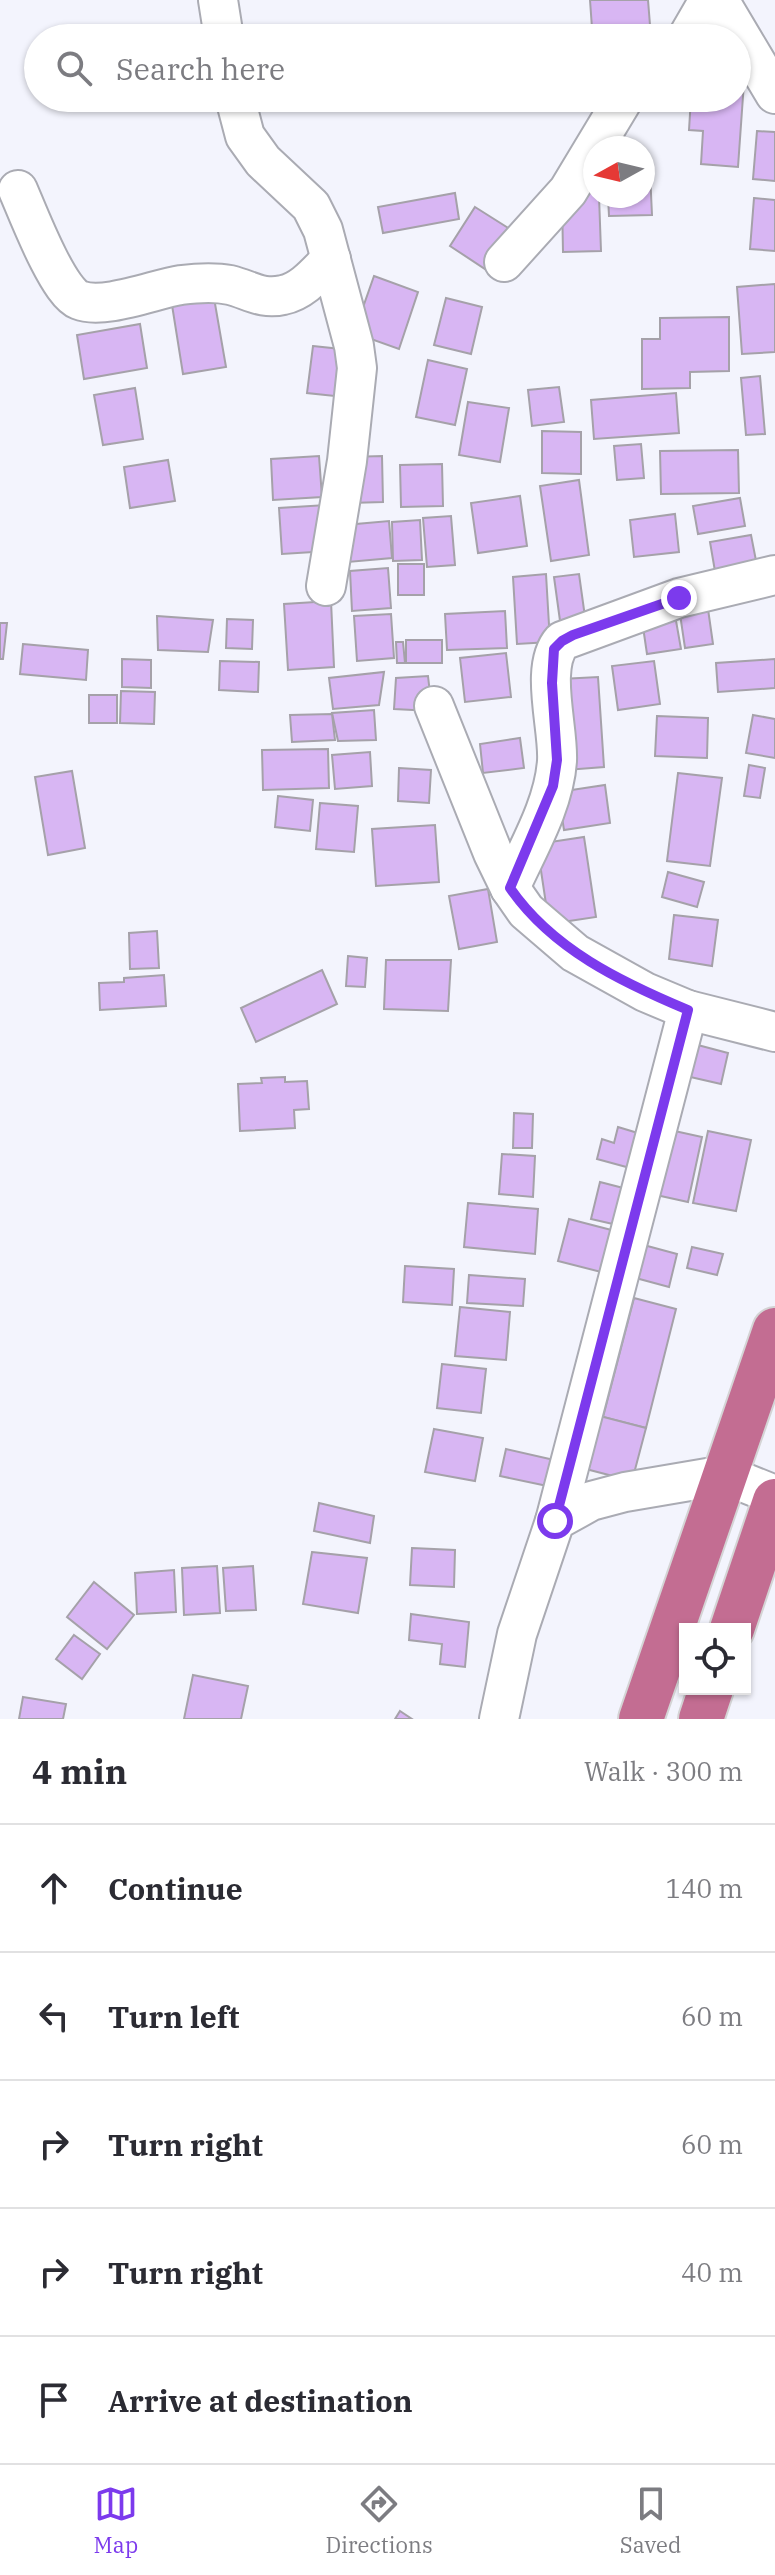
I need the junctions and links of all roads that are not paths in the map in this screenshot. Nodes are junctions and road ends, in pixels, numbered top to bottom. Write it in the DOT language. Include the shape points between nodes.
graph roads {
  1 [pos="218,0"];
  2 [pos="709,0"];
  3 [pos="719,0"];
  4 [pos="222,24"];
  5 [pos="695,24"];
  6 [pos="733,24"];
  7 [pos="751,54"];
  8 [pos="775,94"];
  9 [pos="239,112"];
  10 [pos="616,112"];
  11 [pos="18,190"];
  12 [pos="331,259"];
  13 [pos="504,262"];
  14 [pos="775,575"];
  15 [pos="326,586"];
  16 [pos="434,706"];
  17 [pos="510,888"];
  18 [pos="688,1010"];
  19 [pos="775,1032"];
  20 [pos="775,1330"];
  21 [pos="725,1475"];
  22 [pos="775,1498"];
  23 [pos="555,1521"];
  24 [pos="734,1623"];
  25 [pos="709,1695"];
  26 [pos="499,1719"];
  27 [pos="641,1719"];
  28 [pos="701,1719"];
  1 -- 4 [label="street"];
  2 -- 5 [label="street"];
  3 -- 6 [label="street"];
  7 -- 8 [label="street"];
  9 -- 12 [label="street" via="245,136 263,161 311,206"];
  10 -- 13 [label="street" via="568,191"];
  11 -- 12 [label="street" via="67,293 80,301 98,303 205,283 231,285 267,298 301,288"];
  12 -- 15 [label="street" via="357,368"];
  14 -- 17 [label="street" via="679,598 562,641 554,649 553,786"];
  16 -- 17 [label="street"];
  17 -- 18 [label="street" via="526,911 575,953"];
  18 -- 19 [label="street"];
  18 -- 23 [label="street"];
  20 -- 21 [label="highway"];
  21 -- 22 [label="street"];
  21 -- 23 [label="street" via="591,1501"];
  21 -- 27 [label="highway"];
  22 -- 24 [label="highway"];
  23 -- 26 [label="street" via="517,1634"];
  25 -- 28 [label="highway"];
}
